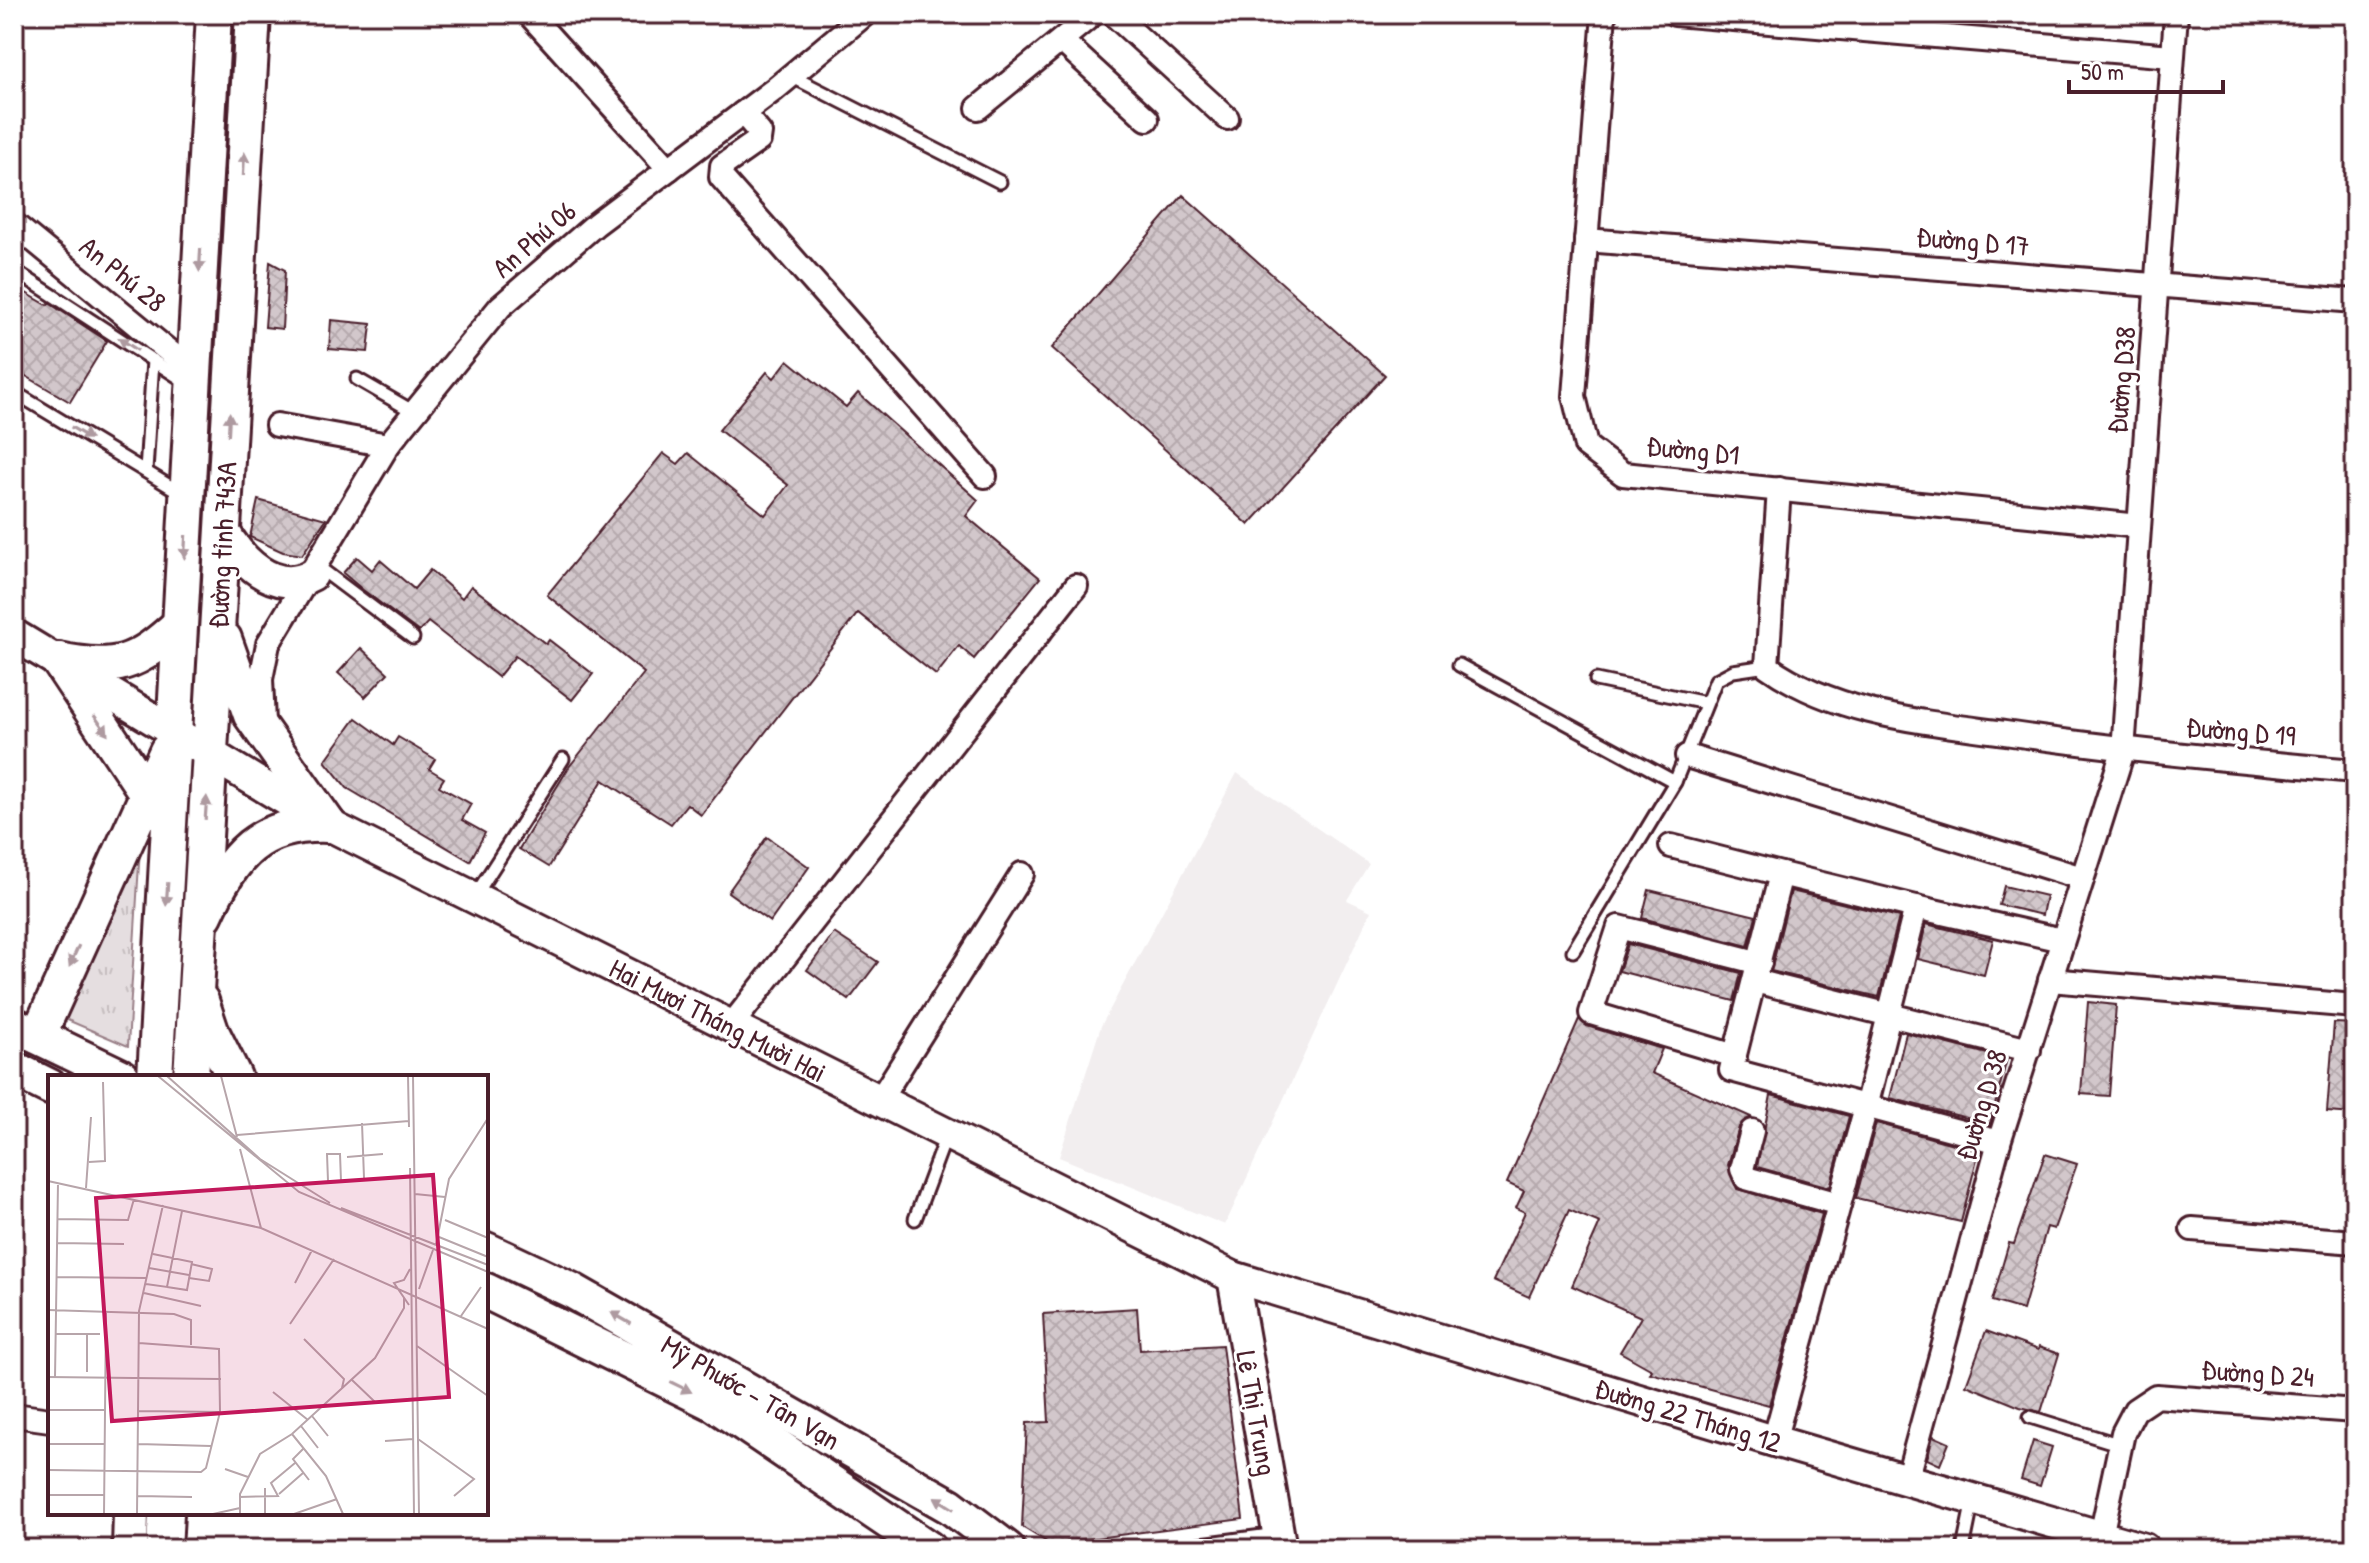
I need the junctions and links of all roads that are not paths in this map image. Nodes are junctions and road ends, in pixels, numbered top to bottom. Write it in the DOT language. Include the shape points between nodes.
graph roads {
  1 [pos="214,14"];
  2 [pos="253,14"];
  3 [pos="529,14"];
  4 [pos="865,14"];
  5 [pos="1093,14"];
  6 [pos="1113,14"];
  7 [pos="1604,14"];
  8 [pos="1675,14"];
  9 [pos="2176,14"];
  10 [pos="1063,42"];
  11 [pos="2172,56"];
  12 [pos="790,75"];
  13 [pos="978,108"];
  14 [pos="743,113"];
  15 [pos="1227,118"];
  16 [pos="1147,119"];
  17 [pos="669,169"];
  18 [pos="1000,182"];
  19 [pos="14,224"];
  20 [pos="1586,240"];
  21 [pos="14,270"];
  22 [pos="2158,286"];
  23 [pos="2355,301"];
  24 [pos="153,360"];
  25 [pos="194,379"];
  26 [pos="357,379"];
  27 [pos="14,392"];
  28 [pos="414,412"];
  29 [pos="277,425"];
  30 [pos="388,445"];
  31 [pos="146,471"];
  32 [pos="985,476"];
  33 [pos="1779,489"];
  34 [pos="187,497"];
  35 [pos="2139,526"];
  36 [pos="223,529"];
  37 [pos="314,570"];
  38 [pos="1076,586"];
  39 [pos="217,618"];
  40 [pos="180,624"];
  41 [pos="14,635"];
  42 [pos="413,638"];
  43 [pos="58,660"];
  44 [pos="1459,665"];
  45 [pos="1767,666"];
  46 [pos="1596,680"];
  47 [pos="1706,703"];
  48 [pos="176,732"];
  49 [pos="268,741"];
  50 [pos="2123,751"];
  51 [pos="210,753"];
  52 [pos="1687,756"];
  53 [pos="563,759"];
  54 [pos="2355,771"];
  55 [pos="1675,782"];
  56 [pos="148,793"];
  57 [pos="329,825"];
  58 [pos="170,843"];
  59 [pos="1671,846"];
  60 [pos="1022,874"];
  61 [pos="1781,874"];
  62 [pos="2082,878"];
  63 [pos="475,896"];
  64 [pos="1916,907"];
  65 [pos="199,929"];
  66 [pos="2062,940"];
  67 [pos="1573,951"];
  68 [pos="1757,972"];
  69 [pos="2050,980"];
  70 [pos="195,982"];
  71 [pos="2355,1006"];
  72 [pos="1888,1014"];
  73 [pos="730,1027"];
  74 [pos="26,1031"];
  75 [pos="2029,1050"];
  76 [pos="1735,1056"];
  77 [pos="15,1071"];
  78 [pos="118,1075"];
  79 [pos="155,1075"];
  80 [pos="191,1075"];
  81 [pos="233,1075"];
  82 [pos="48,1086"];
  83 [pos="879,1101"];
  84 [pos="1866,1107"];
  85 [pos="1752,1131"];
  86 [pos="946,1135"];
  87 [pos="1999,1142"];
  88 [pos="1839,1204"];
  89 [pos="915,1219"];
  90 [pos="2192,1229"];
  91 [pos="2355,1242"];
  92 [pos="488,1251"];
  93 [pos="1233,1277"];
  94 [pos="488,1292"];
  95 [pos="2355,1411"];
  96 [pos="14,1415"];
  97 [pos="2030,1417"];
  98 [pos="48,1420"];
  99 [pos="1774,1441"];
  100 [pos="2121,1445"];
  101 [pos="1907,1480"];
  102 [pos="1973,1499"];
  103 [pos="131,1515"];
  104 [pos="166,1515"];
  105 [pos="2101,1536"];
  106 [pos="1280,1542"];
  107 [pos="130,1549"];
  108 [pos="164,1549"];
  109 [pos="929,1549"];
  110 [pos="1007,1549"];
  111 [pos="1162,1549"];
  112 [pos="1963,1549"];
  113 [pos="2144,1549"];
  1 -- 25 [label="main road, Đường tỉnh 743A, one-way"];
  36 -- 2 [label="main road, Đường tỉnh 743A, one-way"];
  3 -- 17 [label="street"];
  4 -- 12 [label="street, An Phú 06"];
  5 -- 10 [label="street"];
  6 -- 15 [label="street"];
  7 -- 20 [label="street, Đường D1"];
  8 -- 11 [label="street"];
  9 -- 11 [label="street, Đường D38"];
  10 -- 13 [label="street"];
  10 -- 16 [label="street"];
  11 -- 22 [label="street, Đường D38"];
  12 -- 14 [label="street, An Phú 06"];
  12 -- 18 [label="lane"];
  14 -- 17 [label="street, An Phú 06"];
  14 -- 32 [label="street" via="760,133 759,140 722,166 721,177"];
  17 -- 28 [label="street, An Phú 06" via="500,307"];
  19 -- 25 [label="street, An Phú 28"];
  20 -- 22 [label="street, Đường D 17"];
  20 -- 33 [label="street, Đường D1" via="1574,396 1586,446 1623,474"];
  24 -- 21 [label="lane, one-way"];
  22 -- 23 [label="street, Đường D 17"];
  22 -- 35 [label="street, Đường D38"];
  24 -- 25 [label="lane"];
  24 -- 31 [label="lane"];
  25 -- 34 [label="main road, Đường tỉnh 743A"];
  26 -- 28 [label="lane"];
  27 -- 31 [label="lane, one-way"];
  28 -- 30 [label="street, An Phú 06"];
  29 -- 30 [label="street"];
  30 -- 37 [label="street, An Phú 06"];
  31 -- 34 [label="lane"];
  33 -- 35 [label="street, Đường D1"];
  33 -- 45 [label="street"];
  34 -- 40 [label="main road, Đường tỉnh 743A, one-way"];
  35 -- 50 [label="street, Đường D38"];
  36 -- 37 [label="main road" via="235,552 254,569 300,581"];
  36 -- 39 [label="main road, Đường tỉnh 743A"];
  37 -- 42 [label="lane"];
  37 -- 49 [label="street, An Phú 06" via="264,656 261,700"];
  38 -- 73 [label="street"];
  39 -- 49 [label="main road" via="235,679"];
  39 -- 51 [label="main road, Đường tỉnh 743A"];
  40 -- 43 [label="main road" via="155,648 117,666 94,668"];
  40 -- 48 [label="main road, Đường tỉnh 743A"];
  41 -- 43 [label="main road"];
  43 -- 48 [label="main road"];
  43 -- 56 [label="main road, one-way"];
  44 -- 55 [label="lane"];
  45 -- 47 [label="lane" via="1733,671 1716,680"];
  45 -- 50 [label="street, Đường D 19" via="1784,678 1880,715"];
  46 -- 47 [label="lane"];
  47 -- 52 [label="lane"];
  48 -- 51 [label="main road"];
  48 -- 56 [label="main road"];
  48 -- 58 [label="main road, Đường tỉnh 743A"];
  49 -- 57 [label="main road"];
  50 -- 54 [label="street, Đường D 19"];
  50 -- 62 [label="street, Đường D 38"];
  51 -- 57 [label="main road, Hai Mươi Tháng Mười Hai"];
  65 -- 51 [label="main road, Đường tỉnh 743A, one-way"];
  52 -- 55 [label="lane"];
  52 -- 62 [label="street"];
  53 -- 63 [label="lane"];
  55 -- 67 [label="lane"];
  56 -- 58 [label="main road"];
  56 -- 74 [label="main road, one-way"];
  57 -- 63 [label="main road, Hai Mươi Tháng Mười Hai"];
  57 -- 65 [label="main road" via="284,828 257,841 220,881"];
  58 -- 79 [label="main road, Đường tỉnh 743A, one-way"];
  59 -- 61 [label="street"];
  60 -- 83 [label="street"];
  61 -- 64 [label="street"];
  61 -- 68 [label="street"];
  62 -- 66 [label="street, Đường D 38"];
  63 -- 73 [label="main road, Hai Mươi Tháng Mười Hai"];
  64 -- 66 [label="street"];
  64 -- 72 [label="street"];
  65 -- 70 [label="main road, Đường tỉnh 743A"];
  66 -- 69 [label="street, Đường D 38"];
  68 -- 72 [label="street"];
  68 -- 76 [label="street"];
  68 -- 76 [label="street" via="1619,927 1591,1013"];
  69 -- 71 [label="street"];
  69 -- 75 [label="street, Đường D 38"];
  70 -- 80 [label="main road, Đường tỉnh 743A"];
  70 -- 81 [label="main road"];
  72 -- 75 [label="street"];
  72 -- 84 [label="street"];
  73 -- 83 [label="main road, Hai Mươi Tháng Mười Hai"];
  74 -- 78 [label="main road"];
  75 -- 87 [label="street, Đường D 38"];
  76 -- 84 [label="street" via="1731,1070"];
  77 -- 82 [label="main road"];
  83 -- 86 [label="main road, Hai Mươi Tháng Mười Hai"];
  84 -- 87 [label="street"];
  84 -- 88 [label="street"];
  85 -- 88 [label="street" via="1742,1169 1746,1178"];
  86 -- 89 [label="lane"];
  86 -- 93 [label="main road, Hai Mươi Tháng Mười Hai"];
  87 -- 101 [label="street, Đường D 38"];
  88 -- 99 [label="street"];
  90 -- 91 [label="street"];
  110 -- 92 [label="main road, Mỹ Phước - Tân Vạn, one-way" via="950,1506 571,1290"];
  93 -- 99 [label="main road, Đường 22 Tháng 12"];
  93 -- 106 [label="main road, Lê Thị Trung"];
  94 -- 109 [label="main road, Mỹ Phước - Tân Vạn, one-way" via="715,1404"];
  95 -- 100 [label="street, Đường D 24" via="2156,1396 2135,1410"];
  96 -- 98 [label="street"];
  97 -- 100 [label="lane"];
  99 -- 101 [label="main road, Đường 22 Tháng 12"];
  100 -- 105 [label="street"];
  101 -- 102 [label="main road, Đường 22 Tháng 12"];
  102 -- 105 [label="main road, Đường 22 Tháng 12"];
  102 -- 112 [label="lane"];
  103 -- 107 [label="main road"];
  104 -- 108 [label="main road"];
  105 -- 113 [label="main road, Đường 22 Tháng 12"];
  106 -- 111 [label="lane"];
}
